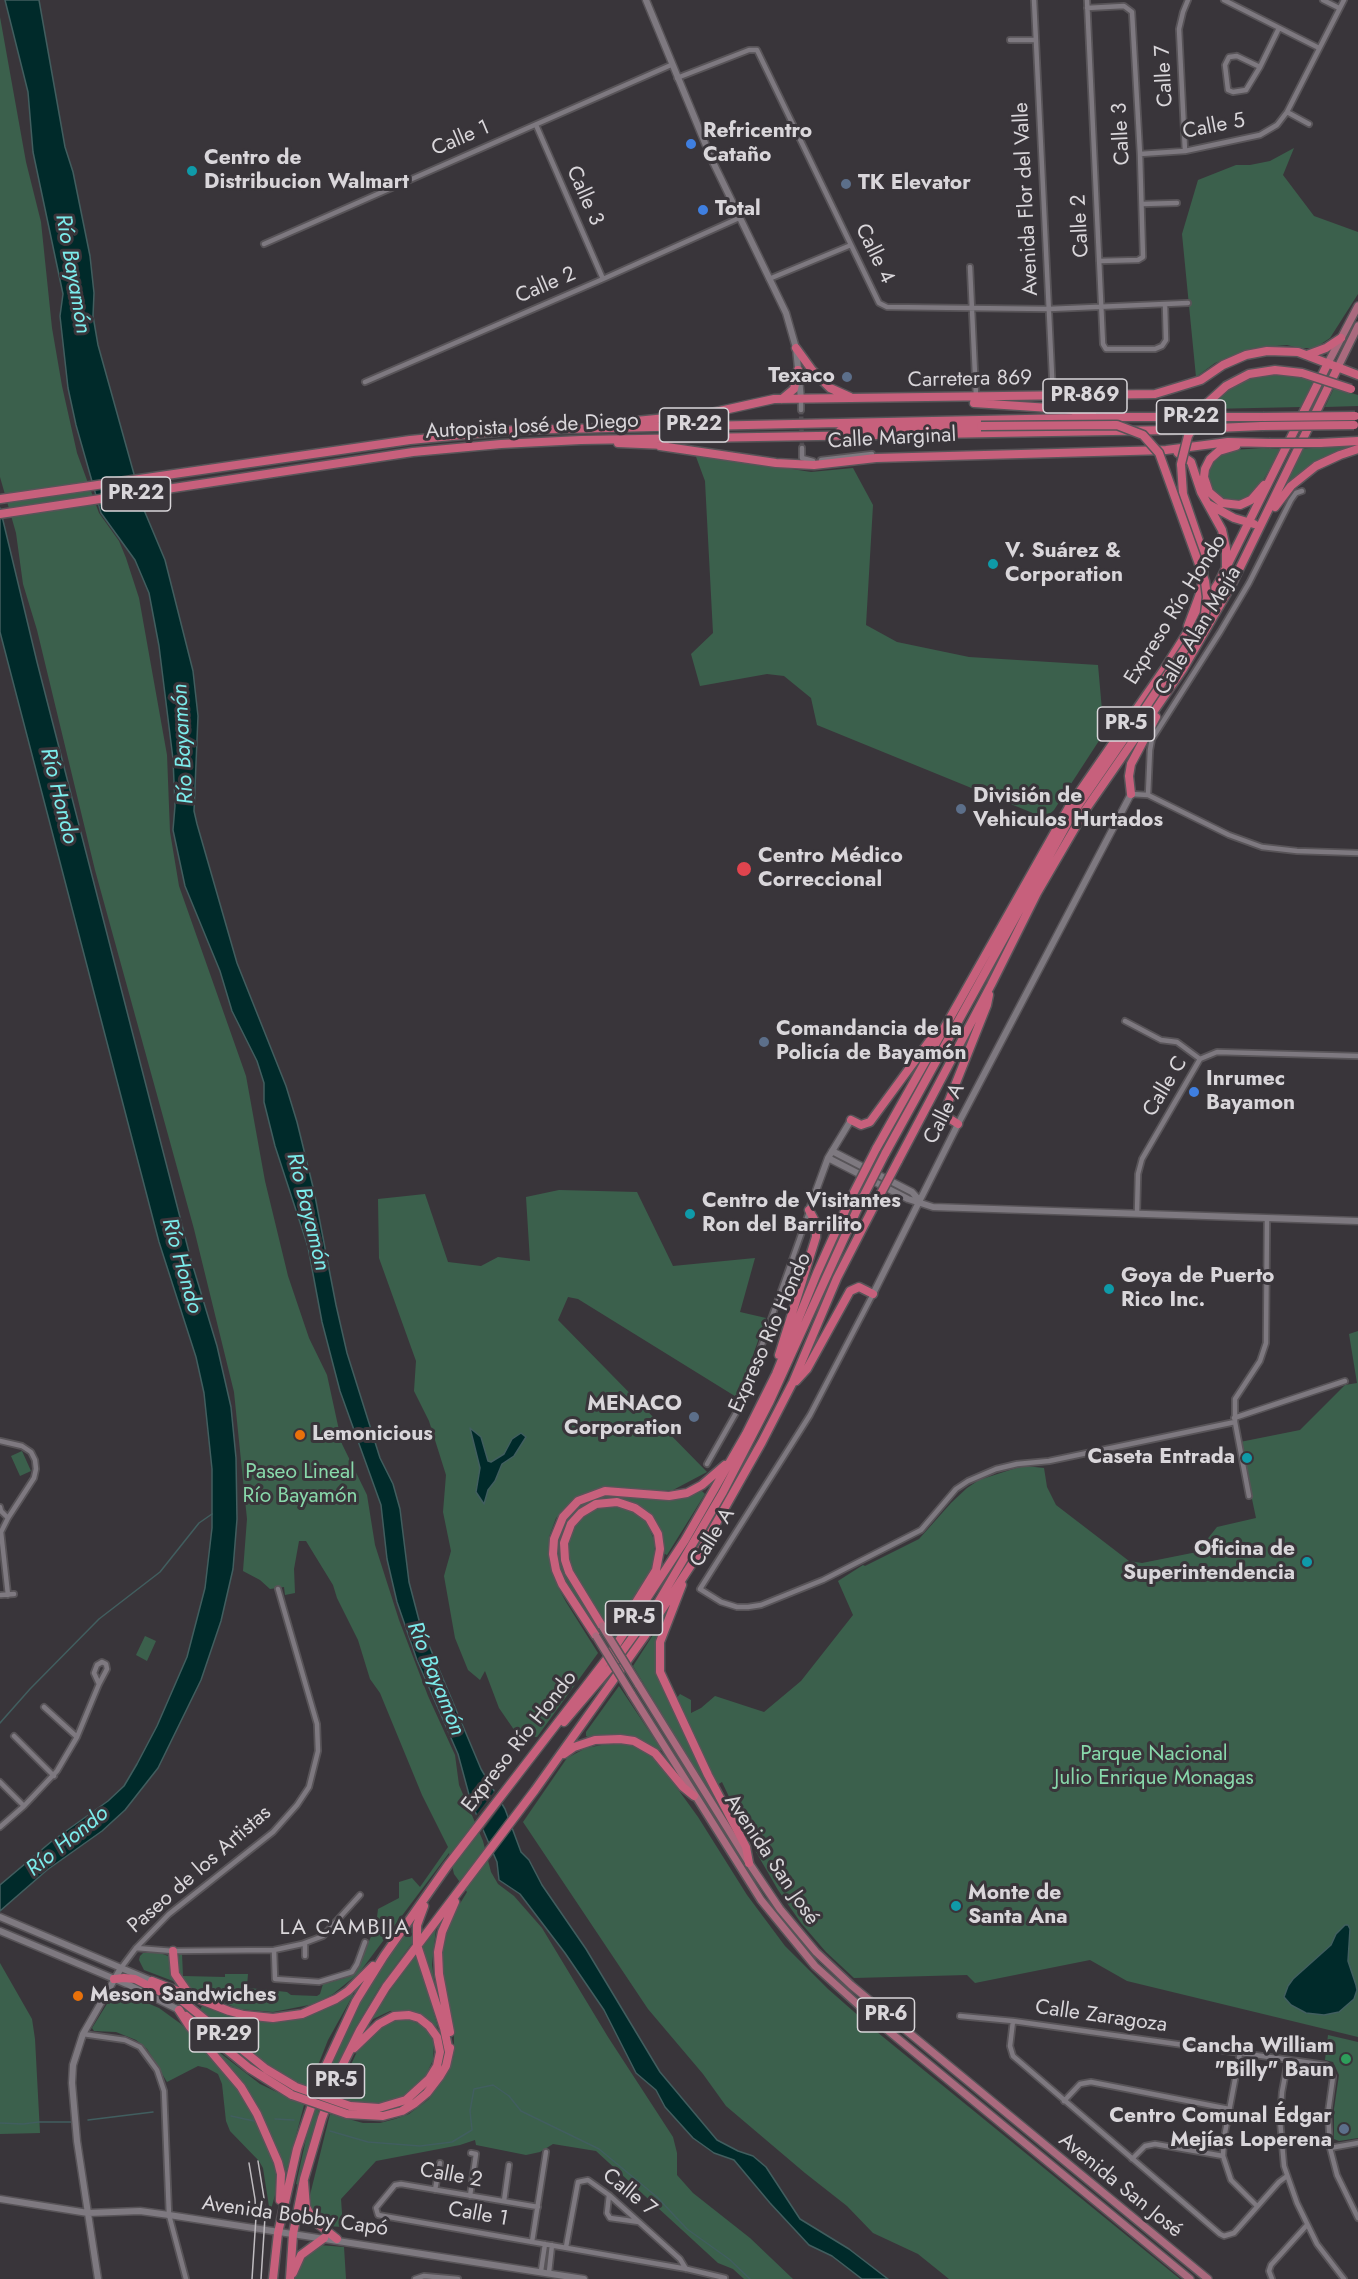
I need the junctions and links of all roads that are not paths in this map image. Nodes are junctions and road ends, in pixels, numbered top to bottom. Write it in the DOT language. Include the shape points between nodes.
graph roads {
  1 [pos="646,0"];
  2 [pos="1034,0"];
  3 [pos="1087,0"];
  4 [pos="1188,0"];
  5 [pos="1224,0"];
  6 [pos="1323,0"];
  7 [pos="1344,0"];
  8 [pos="1087,8"];
  9 [pos="1340,8"];
  10 [pos="1279,28"];
  11 [pos="1010,40"];
  12 [pos="1036,40"];
  13 [pos="1319,48"];
  14 [pos="671,65"];
  15 [pos="1260,68"];
  16 [pos="677,78"];
  17 [pos="1287,112"];
  18 [pos="1309,124"];
  19 [pos="536,125"];
  20 [pos="1185,151"];
  21 [pos="1140,154"];
  22 [pos="1178,203"];
  23 [pos="1142,204"];
  24 [pos="739,218"];
  25 [pos="264,244"];
  26 [pos="851,245"];
  27 [pos="1099,261"];
  28 [pos="970,267"];
  29 [pos="603,279"];
  30 [pos="769,279"];
  31 [pos="1188,303"];
  32 [pos="1165,304"];
  33 [pos="1358,306"];
  34 [pos="1101,307"];
  35 [pos="972,309"];
  36 [pos="1049,309"];
  37 [pos="1358,326"];
  38 [pos="1341,338"];
  39 [pos="796,348"];
  40 [pos="1307,356"];
  41 [pos="1328,363"];
  42 [pos="1338,367"];
  43 [pos="798,370"];
  44 [pos="1358,375"];
  45 [pos="365,382"];
  46 [pos="1355,390"];
  47 [pos="1053,397"];
  48 [pos="977,398"];
  49 [pos="780,399"];
  50 [pos="801,399"];
  51 [pos="853,399"];
  52 [pos="895,399"];
  53 [pos="801,410"];
  54 [pos="1119,417"];
  55 [pos="1356,420"];
  56 [pos="1262,422"];
  57 [pos="808,423"];
  58 [pos="580,427"];
  59 [pos="854,429"];
  60 [pos="810,436"];
  61 [pos="581,440"];
  62 [pos="1358,441"];
  63 [pos="1269,443"];
  64 [pos="802,448"];
  65 [pos="1358,449"];
  66 [pos="1166,450"];
  67 [pos="802,461"];
  68 [pos="1275,472"];
  69 [pos="1302,491"];
  70 [pos="0,499"];
  71 [pos="1208,503"];
  72 [pos="0,513"];
  73 [pos="1249,524"];
  74 [pos="1262,524"];
  75 [pos="1226,569"];
  76 [pos="1185,637"];
  77 [pos="1183,669"];
  78 [pos="1131,794"];
  79 [pos="1148,795"];
  80 [pos="1358,853"];
  81 [pos="991,985"];
  82 [pos="1125,1021"];
  83 [pos="945,1023"];
  84 [pos="1358,1056"];
  85 [pos="1200,1059"];
  86 [pos="851,1120"];
  87 [pos="958,1124"];
  88 [pos="832,1151"];
  89 [pos="828,1158"];
  90 [pos="921,1201"];
  91 [pos="809,1209"];
  92 [pos="1137,1213"];
  93 [pos="1267,1218"];
  94 [pos="1358,1221"];
  95 [pos="873,1294"];
  96 [pos="776,1374"];
  97 [pos="1345,1381"];
  98 [pos="788,1391"];
  99 [pos="1234,1420"];
  100 [pos="0,1441"];
  101 [pos="732,1459"];
  102 [pos="707,1464"];
  103 [pos="1249,1496"];
  104 [pos="0,1507"];
  105 [pos="8,1518"];
  106 [pos="1,1532"];
  107 [pos="685,1575"];
  108 [pos="278,1589"];
  109 [pos="15,1594"];
  110 [pos="1,1595"];
  111 [pos="8,1595"];
  112 [pos="602,1626"];
  113 [pos="596,1636"];
  114 [pos="609,1656"];
  115 [pos="99,1684"];
  116 [pos="44,1707"];
  117 [pos="14,1736"];
  118 [pos="77,1737"];
  119 [pos="559,1757"];
  120 [pos="523,1769"];
  121 [pos="54,1776"];
  122 [pos="0,1782"];
  123 [pos="694,1796"];
  124 [pos="24,1806"];
  125 [pos="0,1827"];
  126 [pos="749,1863"];
  127 [pos="449,1868"];
  128 [pos="463,1886"];
  129 [pos="360,1895"];
  130 [pos="0,1917"];
  131 [pos="0,1931"];
  132 [pos="365,1942"];
  133 [pos="305,1943"];
  134 [pos="417,1945"];
  135 [pos="136,1948"];
  136 [pos="274,1950"];
  137 [pos="173,1951"];
  138 [pos="306,1956"];
  139 [pos="381,1961"];
  140 [pos="121,1968"];
  141 [pos="114,1979"];
  142 [pos="152,1981"];
  143 [pos="191,1996"];
  144 [pos="437,2008"];
  145 [pos="179,2010"];
  146 [pos="960,2016"];
  147 [pos="206,2020"];
  148 [pos="1013,2021"];
  149 [pos="83,2034"];
  150 [pos="349,2052"];
  151 [pos="449,2052"];
  152 [pos="1240,2053"];
  153 [pos="439,2057"];
  154 [pos="1288,2060"];
  155 [pos="294,2091"];
  156 [pos="1064,2101"];
  157 [pos="1229,2109"];
  158 [pos="348,2110"];
  159 [pos="1358,2143"];
  160 [pos="1330,2148"];
  161 [pos="471,2153"];
  162 [pos="544,2156"];
  163 [pos="1223,2156"];
  164 [pos="1132,2159"];
  165 [pos="440,2163"];
  166 [pos="509,2165"];
  167 [pos="1287,2176"];
  168 [pos="304,2179"];
  169 [pos="435,2190"];
  170 [pos="609,2195"];
  171 [pos="470,2196"];
  172 [pos="0,2199"];
  173 [pos="504,2201"];
  174 [pos="1257,2206"];
  175 [pos="537,2207"];
  176 [pos="88,2213"];
  177 [pos="170,2215"];
  178 [pos="378,2215"];
  179 [pos="1358,2218"];
  180 [pos="639,2222"];
  181 [pos="1307,2225"];
  182 [pos="278,2233"];
  183 [pos="293,2234"];
  184 [pos="324,2238"];
  185 [pos="338,2239"];
  186 [pos="532,2242"];
  187 [pos="545,2244"];
  188 [pos="552,2245"];
  189 [pos="566,2247"];
  190 [pos="687,2269"];
  191 [pos="541,2271"];
  192 [pos="549,2272"];
  193 [pos="725,2278"];
  194 [pos="98,2279"];
  195 [pos="186,2279"];
  196 [pos="273,2279"];
  197 [pos="290,2279"];
  198 [pos="415,2279"];
  199 [pos="458,2279"];
  200 [pos="584,2279"];
  201 [pos="1190,2279"];
  202 [pos="1208,2279"];
  203 [pos="1272,2279"];
  204 [pos="1344,2279"];
  1 -- 14 [label="street, PR-869"];
  2 -- 12 [label="street, Avenida Flor del Valle"];
  3 -- 8 [label="street, Calle 2"];
  4 -- 20 [label="street, Calle 7" via="1179,29"];
  5 -- 10 [label="street"];
  6 -- 9 [label="street"];
  7 -- 9 [label="street, Calle 5"];
  8 -- 21 [label="street, Calle 3" via="1124,6 1132,12"];
  8 -- 27 [label="street, Calle 2"];
  9 -- 13 [label="street, Calle 5"];
  10 -- 13 [label="street"];
  10 -- 15 [label="street"];
  11 -- 12 [label="street"];
  12 -- 36 [label="street, Avenida Flor del Valle"];
  13 -- 17 [label="street, Calle 5"];
  14 -- 16 [label="street, PR-869"];
  14 -- 19 [label="street, Calle 1"];
  15 -- 15 [label="street" via="1246,90 1228,90 1225,64 1229,57 1238,57"];
  16 -- 24 [label="street, PR-869"];
  16 -- 26 [label="street, Calle 4" via="757,50"];
  17 -- 18 [label="street"];
  17 -- 20 [label="street, Calle 5" via="1260,135"];
  19 -- 25 [label="street, Calle 1"];
  19 -- 29 [label="street, Calle 3"];
  20 -- 21 [label="street, Calle 5"];
  21 -- 23 [label="street, Calle 3"];
  22 -- 23 [label="street"];
  23 -- 27 [label="street, Calle 3" via="1143,257"];
  24 -- 29 [label="street, Calle 2"];
  24 -- 30 [label="street, PR-869"];
  26 -- 30 [label="street"];
  26 -- 35 [label="street, Calle 4" via="879,303"];
  27 -- 34 [label="street, Calle 2"];
  28 -- 35 [label="street"];
  29 -- 45 [label="street, Calle 2"];
  30 -- 39 [label="street, PR-869" via="786,313"];
  31 -- 32 [label="street, Calle 4"];
  32 -- 34 [label="street, Calle 4"];
  32 -- 34 [label="street, Calle 2" via="1166,340 1155,349 1106,349"];
  33 -- 38 [label="main road, PR-5"];
  34 -- 36 [label="street, Calle 4"];
  35 -- 36 [label="street, Calle 4"];
  35 -- 48 [label="street"];
  36 -- 47 [label="street, Avenida Flor del Valle"];
  37 -- 42 [label="main road, PR-5"];
  38 -- 40 [label="highway"];
  38 -- 41 [label="main road, PR-5"];
  39 -- 43 [label="street, PR-869"];
  39 -- 51 [label="highway, PR-869" via="830,388"];
  40 -- 41 [label="highway, Carretera 869 / PR-869"];
  40 -- 47 [label="highway, Carretera 869 / PR-869" via="1284,350 1246,355 1201,380 1155,394"];
  41 -- 42 [label="highway, Carretera 869"];
  41 -- 68 [label="highway, Expreso Río Hondo / PR-5"];
  42 -- 44 [label="highway, Carretera 869"];
  42 -- 74 [label="highway, Expreso Río Hondo / PR-5"];
  43 -- 49 [label="highway" via="794,389"];
  43 -- 50 [label="street, PR-869"];
  46 -- 76 [label="highway, bridge" via="1275,369 1249,374 1226,386 1204,406 1188,436 1181,464 1183,494 1201,547 1204,571"];
  47 -- 48 [label="highway, Carretera 869 / PR-869"];
  48 -- 52 [label="highway, Carretera 869 / PR-869"];
  49 -- 50 [label="highway, Carretera 869"];
  49 -- 58 [label="highway, Carretera 869" via="706,414"];
  50 -- 51 [label="highway, Carretera 869"];
  50 -- 53 [label="street"];
  51 -- 52 [label="highway, Carretera 869 / PR-869"];
  52 -- 54 [label="highway" via="1005,404"];
  54 -- 56 [label="highway, Autopista José de Diego / PR-22"];
  54 -- 57 [label="highway, Autopista José de Diego / PR-22"];
  55 -- 56 [label="highway, Autopista José de Diego / PR-22, bridge"];
  56 -- 60 [label="highway, Autopista José de Diego / PR-22"];
  57 -- 58 [label="highway, Autopista José de Diego / PR-22"];
  57 -- 59 [label="highway"];
  58 -- 70 [label="highway, Autopista José de Diego / PR-22" via="460,434"];
  59 -- 60 [label="highway"];
  59 -- 120 [label="highway, bridge" via="1117,425 1143,435 1159,453 1205,581 1207,606 1196,632 1061,833 885,1154 769,1403 672,1580 633,1639"];
  60 -- 61 [label="highway, Autopista José de Diego / PR-22"];
  61 -- 67 [label="highway, Calle Marginal" via="692,446"];
  61 -- 72 [label="highway, Autopista José de Diego / PR-22" via="436,450"];
  62 -- 63 [label="highway, bridge"];
  63 -- 66 [label="highway, Calle Marginal" via="1228,442"];
  63 -- 68 [label="highway" via="1219,451 1206,465 1204,481 1218,501 1239,505 1255,497"];
  64 -- 67 [label="street"];
  65 -- 74 [label="highway" via="1323,463 1297,480"];
  66 -- 67 [label="highway, Calle Marginal" via="876,458 819,465"];
  66 -- 71 [label="highway" via="1191,462"];
  68 -- 73 [label="highway, Expreso Río Hondo / PR-5"];
  69 -- 79 [label="street, Calle Alan Mejía" via="1291,500 1232,612 1152,739"];
  71 -- 73 [label="highway"];
  71 -- 75 [label="highway" via="1225,537"];
  73 -- 74 [label="highway"];
  73 -- 75 [label="highway, Expreso Río Hondo / PR-5"];
  74 -- 77 [label="highway, Expreso Río Hondo / PR-5"];
  75 -- 76 [label="highway, Expreso Río Hondo / PR-5"];
  76 -- 83 [label="highway, Expreso Río Hondo / PR-5" via="1068,807"];
  77 -- 78 [label="highway" via="1131,764"];
  77 -- 81 [label="highway, Expreso Río Hondo / PR-5" via="1086,809 1037,893"];
  78 -- 79 [label="street"];
  78 -- 87 [label="street, Calle A"];
  79 -- 80 [label="street" via="1229,836 1262,847"];
  81 -- 87 [label="highway" via="987,1005 946,1108 946,1116"];
  81 -- 98 [label="highway, Expreso Río Hondo / PR-5, bridge" via="870,1212"];
  82 -- 85 [label="street" via="1161,1040 1177,1042"];
  83 -- 86 [label="highway" via="870,1122 861,1125"];
  83 -- 96 [label="highway, Expreso Río Hondo / PR-5, bridge" via="849,1202"];
  84 -- 85 [label="street, Calle C" via="1217,1052"];
  85 -- 92 [label="street, Calle C" via="1142,1159"];
  86 -- 88 [label="street"];
  87 -- 90 [label="street, Calle A"];
  88 -- 89 [label="street"];
  88 -- 90 [label="street" via="912,1192"];
  89 -- 90 [label="street" via="908,1199"];
  89 -- 91 [label="street"];
  90 -- 92 [label="street" via="933,1207"];
  90 -- 95 [label="street, Calle A"];
  91 -- 96 [label="highway" via="816,1223 816,1237"];
  91 -- 102 [label="street" via="743,1396"];
  92 -- 93 [label="street"];
  93 -- 94 [label="street"];
  93 -- 99 [label="street" via="1266,1343 1260,1361 1235,1399"];
  95 -- 98 [label="highway" via="859,1287 850,1291 807,1369"];
  95 -- 99 [label="street, Calle A" via="810,1415 700,1589 730,1606 761,1605 823,1580 921,1530 956,1489 996,1469"];
  96 -- 101 [label="highway, Expreso Río Hondo / PR-5"];
  97 -- 99 [label="street"];
  98 -- 107 [label="highway, Expreso Río Hondo / PR-5"];
  99 -- 103 [label="street"];
  100 -- 105 [label="street" via="30,1452 36,1469"];
  101 -- 113 [label="highway" via="712,1478 687,1493 669,1496 605,1491 578,1501 566,1513 554,1539 554,1564 562,1584"];
  101 -- 114 [label="highway, Expreso Río Hondo / PR-5" via="685,1540"];
  104 -- 105 [label="street"];
  105 -- 106 [label="street"];
  106 -- 111 [label="street"];
  107 -- 119 [label="highway, Expreso Río Hondo / PR-5"];
  107 -- 126 [label="highway" via="662,1634 660,1672 746,1847"];
  108 -- 135 [label="street, Paseo de los Artistas" via="317,1724 318,1751 309,1786 273,1832 169,1914"];
  109 -- 111 [label="street"];
  110 -- 111 [label="street"];
  112 -- 114 [label="highway" via="569,1572 564,1543 581,1513 596,1504 617,1502 649,1518 659,1537 660,1552 656,1570"];
  112 -- 126 [label="main road, Avenida San José / PR-6, bridge"];
  113 -- 123 [label="main road, Avenida San José / PR-6, bridge"];
  114 -- 120 [label="highway, Expreso Río Hondo / PR-5"];
  115 -- 118 [label="street"];
  116 -- 118 [label="street"];
  117 -- 121 [label="street"];
  118 -- 121 [label="street"];
  119 -- 123 [label="highway" via="595,1740 634,1741 655,1753"];
  119 -- 128 [label="highway, Expreso Río Hondo / PR-5"];
  120 -- 127 [label="highway, Expreso Río Hondo / PR-5"];
  121 -- 124 [label="street"];
  122 -- 124 [label="street"];
  123 -- 201 [label="main road, Avenida San José / PR-6" via="777,1922 831,1983"];
  124 -- 125 [label="street"];
  126 -- 202 [label="main road, Avenida San José / PR-6" via="792,1924 843,1978"];
  127 -- 134 [label="highway" via="423,1908 417,1925"];
  127 -- 139 [label="highway, Expreso Río Hondo / PR-5"];
  128 -- 134 [label="highway, Expreso Río Hondo / PR-5"];
  128 -- 151 [label="highway" via="443,1928 438,1952 450,2028"];
  129 -- 133 [label="street" via="323,1936"];
  130 -- 140 [label="street, PR-29"];
  131 -- 141 [label="street, PR-29"];
  132 -- 136 [label="street" via="352,1972 319,1982 275,1979"];
  133 -- 136 [label="street"];
  133 -- 138 [label="street"];
  134 -- 144 [label="highway"];
  134 -- 150 [label="highway, Expreso Río Hondo / PR-5" via="371,2010"];
  135 -- 137 [label="street"];
  135 -- 140 [label="street, Paseo de los Artistas"];
  136 -- 137 [label="street"];
  137 -- 143 [label="highway" via="175,1974"];
  139 -- 143 [label="highway" via="348,1991 302,2014 273,2018 244,2015"];
  139 -- 182 [label="highway, Expreso Río Hondo / PR-5" via="356,2001 323,2072 297,2149"];
  140 -- 141 [label="street, Paseo de los Artistas"];
  140 -- 142 [label="street, PR-29"];
  141 -- 145 [label="street, PR-29"];
  141 -- 147 [label="highway" via="135,1979"];
  141 -- 149 [label="street, Paseo de los Artistas"];
  142 -- 143 [label="highway"];
  142 -- 147 [label="highway, PR-29"];
  144 -- 151 [label="highway"];
  144 -- 153 [label="highway"];
  145 -- 155 [label="highway, PR-29" via="249,2068"];
  145 -- 182 [label="highway" via="241,2087 273,2145 281,2174"];
  146 -- 148 [label="street, Calle Zaragoza"];
  147 -- 155 [label="highway, PR-29"];
  148 -- 152 [label="street, Calle Zaragoza"];
  148 -- 156 [label="street" via="1013,2056"];
  149 -- 176 [label="street, Paseo de los Artistas" via="73,2065 74,2108"];
  149 -- 177 [label="street" via="125,2040 140,2047 157,2070 164,2091"];
  150 -- 153 [label="highway" via="379,2024 404,2015 416,2017 429,2026 439,2042"];
  150 -- 168 [label="highway, Expreso Río Hondo / PR-5" via="322,2118"];
  151 -- 158 [label="highway" via="438,2080 409,2108 383,2116"];
  152 -- 154 [label="street, Calle Zaragoza"];
  152 -- 157 [label="street"];
  153 -- 158 [label="highway" via="426,2083 406,2100 379,2108"];
  154 -- 160 [label="street, Calle Zaragoza" via="1326,2065 1333,2072"];
  154 -- 167 [label="street" via="1280,2120"];
  155 -- 158 [label="highway, PR-29, bridge"];
  156 -- 157 [label="street" via="1076,2086 1091,2082"];
  156 -- 164 [label="street"];
  157 -- 163 [label="street"];
  159 -- 160 [label="street"];
  160 -- 179 [label="street, Calle Zaragoza" via="1337,2175"];
  161 -- 171 [label="street" via="476,2154"];
  162 -- 175 [label="street"];
  163 -- 164 [label="street" via="1155,2144 1145,2146"];
  163 -- 174 [label="street" via="1231,2180"];
  164 -- 174 [label="street" via="1222,2235 1234,2233"];
  165 -- 169 [label="street"];
  166 -- 173 [label="street"];
  167 -- 174 [label="street"];
  167 -- 181 [label="street"];
  168 -- 183 [label="highway, Expreso Río Hondo / PR-5"];
  168 -- 185 [label="highway" via="306,2207 313,2220"];
  169 -- 171 [label="street, Calle 2"];
  169 -- 178 [label="street, Calle 2" via="395,2185 376,2208"];
  170 -- 180 [label="street, Calle 7"];
  170 -- 180 [label="street" via="610,2218"];
  170 -- 189 [label="street, Calle 7" via="588,2180 578,2182"];
  171 -- 173 [label="street, Calle 2"];
  172 -- 176 [label="street, Avenida Bobby Capó"];
  173 -- 175 [label="street, Calle 2"];
  175 -- 186 [label="street"];
  176 -- 177 [label="street, Avenida Bobby Capó" via="140,2211"];
  176 -- 194 [label="street, Paseo de los Artistas"];
  177 -- 182 [label="street, Avenida Bobby Capó"];
  177 -- 195 [label="street"];
  178 -- 186 [label="street, Calle 1"];
  180 -- 190 [label="street, Calle 7"];
  181 -- 203 [label="street" via="1271,2265"];
  181 -- 204 [label="street"];
  182 -- 183 [label="street, Avenida Bobby Capó"];
  182 -- 196 [label="highway, Expreso Río Hondo / PR-5"];
  183 -- 184 [label="street, Avenida Bobby Capó"];
  183 -- 197 [label="highway, Expreso Río Hondo / PR-5"];
  184 -- 185 [label="street, Avenida Bobby Capó"];
  184 -- 197 [label="highway" via="301,2255"];
  185 -- 191 [label="street, Avenida Bobby Capó"];
  186 -- 187 [label="street, Calle 1"];
  187 -- 188 [label="street, Calle 1"];
  187 -- 191 [label="street"];
  188 -- 189 [label="street"];
  188 -- 192 [label="street"];
  189 -- 190 [label="street"];
  190 -- 193 [label="street"];
  191 -- 192 [label="street, Avenida Bobby Capó"];
  192 -- 200 [label="street, Avenida Bobby Capó"];
  198 -- 199 [label="street"];
}
